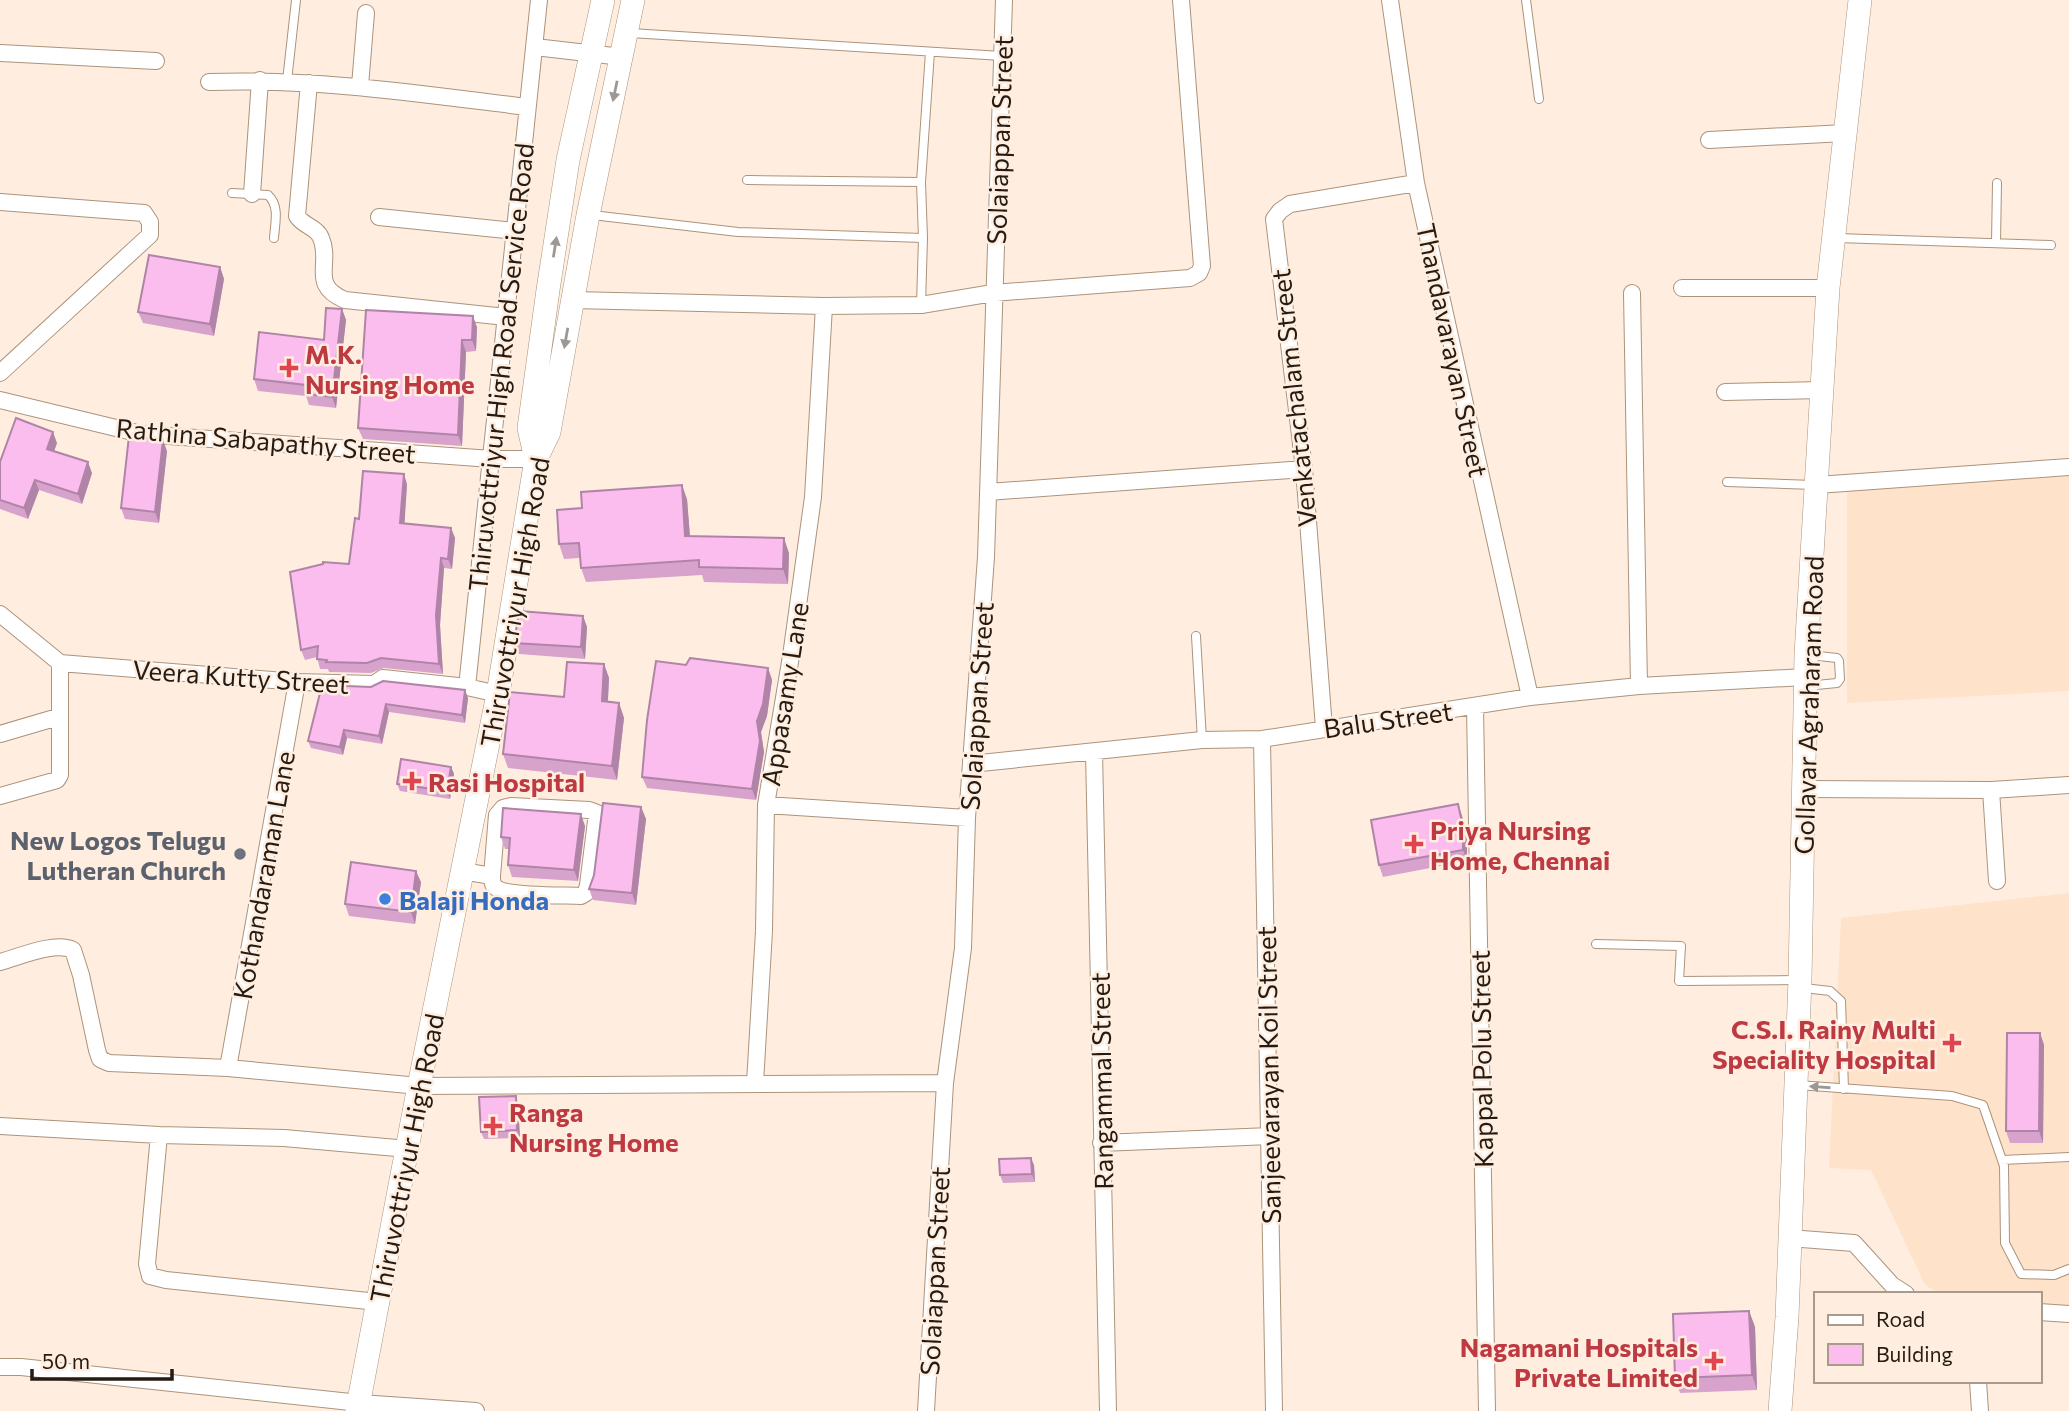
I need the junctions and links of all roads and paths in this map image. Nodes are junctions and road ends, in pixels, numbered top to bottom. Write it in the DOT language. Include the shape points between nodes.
graph roads {
  1 [pos="296,0"];
  2 [pos="539,0"];
  3 [pos="603,0"];
  4 [pos="633,0"];
  5 [pos="1004,0"];
  6 [pos="1181,0"];
  7 [pos="1390,0"];
  8 [pos="1526,0"];
  9 [pos="1860,0"];
  10 [pos="366,13"];
  11 [pos="627,33"];
  12 [pos="535,47"];
  13 [pos="930,52"];
  14 [pos="0,53"];
  15 [pos="591,54"];
  16 [pos="1002,56"];
  17 [pos="622,57"];
  18 [pos="156,61"];
  19 [pos="260,80"];
  20 [pos="287,81"];
  21 [pos="209,82"];
  22 [pos="309,83"];
  23 [pos="360,86"];
  24 [pos="1539,99"];
  25 [pos="527,107"];
  26 [pos="1845,133"];
  27 [pos="1709,140"];
  28 [pos="747,180"];
  29 [pos="921,182"];
  30 [pos="1416,183"];
  31 [pos="1997,183"];
  32 [pos="232,193"];
  33 [pos="252,194"];
  34 [pos="0,202"];
  35 [pos="588,215"];
  36 [pos="380,217"];
  37 [pos="515,230"];
  38 [pos="274,238"];
  39 [pos="923,238"];
  40 [pos="1834,238"];
  41 [pos="1996,243"];
  42 [pos="2051,245"];
  43 [pos="1682,288"];
  44 [pos="1828,289"];
  45 [pos="993,293"];
  46 [pos="1632,293"];
  47 [pos="573,300"];
  48 [pos="921,305"];
  49 [pos="824,306"];
  50 [pos="506,317"];
  51 [pos="0,373"];
  52 [pos="1822,390"];
  53 [pos="1725,392"];
  54 [pos="0,400"];
  55 [pos="492,458"];
  56 [pos="536,460"];
  57 [pos="2069,467"];
  58 [pos="1304,469"];
  59 [pos="1727,482"];
  60 [pos="1817,485"];
  61 [pos="988,492"];
  62 [pos="0,614"];
  63 [pos="1196,636"];
  64 [pos="60,663"];
  65 [pos="1806,673"];
  66 [pos="297,682"];
  67 [pos="1639,686"];
  68 [pos="467,687"];
  69 [pos="498,694"];
  70 [pos="1530,697"];
  71 [pos="1475,706"];
  72 [pos="58,717"];
  73 [pos="1324,728"];
  74 [pos="0,734"];
  75 [pos="1262,738"];
  76 [pos="1202,740"];
  77 [pos="1094,752"];
  78 [pos="971,764"];
  79 [pos="2069,785"];
  80 [pos="1803,789"];
  81 [pos="1991,790"];
  82 [pos="0,796"];
  83 [pos="476,803"];
  84 [pos="766,805"];
  85 [pos="503,808"];
  86 [pos="967,818"];
  87 [pos="462,871"];
  88 [pos="492,876"];
  89 [pos="1997,881"];
  90 [pos="1596,944"];
  91 [pos="0,962"];
  92 [pos="1800,984"];
  93 [pos="228,1068"];
  94 [pos="755,1083"];
  95 [pos="945,1083"];
  96 [pos="1796,1085"];
  97 [pos="419,1086"];
  98 [pos="1844,1089"];
  99 [pos="0,1126"];
  100 [pos="159,1135"];
  101 [pos="1270,1136"];
  102 [pos="1101,1143"];
  103 [pos="408,1149"];
  104 [pos="2069,1157"];
  105 [pos="2002,1160"];
  106 [pos="1789,1238"];
  107 [pos="2069,1269"];
  108 [pos="1903,1292"];
  109 [pos="378,1302"];
  110 [pos="2041,1312"];
  111 [pos="2069,1314"];
  112 [pos="0,1367"];
  113 [pos="1978,1383"];
  114 [pos="358,1407"];
  115 [pos="475,1411"];
  116 [pos="926,1411"];
  117 [pos="1108,1411"];
  118 [pos="1275,1411"];
  119 [pos="1487,1411"];
  120 [pos="1780,1411"];
  121 [pos="1980,1411"];
  1 -- 20 [label="lane"];
  2 -- 12 [label="street, Thiruvottriyur High Road Service Road"];
  3 -- 15 [label="main road"];
  4 -- 11 [label="main road, Thiruvottriyur High Road"];
  5 -- 16 [label="street, Solaiappan Street"];
  6 -- 45 [label="street" via="1202,265 1199,274"];
  7 -- 30 [label="street, Thandavarayan Street"];
  8 -- 24 [label="lane"];
  9 -- 26 [label="main road, Gollavar Agraharam Road"];
  10 -- 23 [label="street"];
  11 -- 13 [label="lane"];
  11 -- 17 [label="main road, Thiruvottriyur High Road"];
  12 -- 15 [label="street"];
  12 -- 25 [label="street, Thiruvottriyur High Road Service Road"];
  13 -- 16 [label="lane"];
  13 -- 29 [label="lane"];
  14 -- 18 [label="street"];
  15 -- 17 [label="street"];
  56 -- 15 [label="main road, one-way" via="529,428 568,160"];
  16 -- 45 [label="street, Solaiappan Street"];
  17 -- 35 [label="main road, Thiruvottriyur High Road, one-way"];
  19 -- 20 [label="street"];
  19 -- 21 [label="street"];
  19 -- 33 [label="street"];
  20 -- 22 [label="street"];
  22 -- 23 [label="street"];
  22 -- 50 [label="street" via="297,216 322,239 326,287 331,294 345,300"];
  23 -- 25 [label="street"];
  25 -- 37 [label="street, Thiruvottriyur High Road Service Road"];
  26 -- 27 [label="street"];
  26 -- 40 [label="main road, Gollavar Agraharam Road"];
  28 -- 29 [label="lane"];
  29 -- 39 [label="lane"];
  30 -- 58 [label="street, Venkatachalam Street" via="1290,204 1274,219"];
  30 -- 70 [label="street, Thandavarayan Street"];
  31 -- 41 [label="lane"];
  32 -- 33 [label="lane"];
  33 -- 38 [label="lane" via="272,198"];
  34 -- 51 [label="street" via="144,213 150,222 150,235"];
  35 -- 39 [label="lane" via="738,232"];
  35 -- 47 [label="main road, Thiruvottriyur High Road"];
  36 -- 37 [label="street"];
  37 -- 50 [label="street, Thiruvottriyur High Road Service Road"];
  39 -- 48 [label="lane"];
  40 -- 41 [label="lane"];
  40 -- 44 [label="main road, Gollavar Agraharam Road"];
  41 -- 42 [label="lane"];
  43 -- 44 [label="street"];
  44 -- 52 [label="main road, Gollavar Agraharam Road"];
  45 -- 48 [label="street"];
  45 -- 61 [label="street, Solaiappan Street"];
  46 -- 67 [label="street"];
  47 -- 49 [label="street"];
  47 -- 56 [label="main road, Thiruvottriyur High Road, one-way" via="549,432"];
  48 -- 49 [label="street"];
  49 -- 84 [label="street, Appasamy Lane" via="814,497"];
  50 -- 55 [label="street, Thiruvottriyur High Road Service Road"];
  52 -- 53 [label="street"];
  52 -- 60 [label="main road, Gollavar Agraharam Road"];
  54 -- 55 [label="street, Rathina Sabapathy Street" via="141,434"];
  55 -- 56 [label="street, Rathina Sabapathy Street"];
  55 -- 68 [label="street, Thiruvottriyur High Road Service Road"];
  56 -- 69 [label="main road, Thiruvottriyur High Road"];
  57 -- 60 [label="street"];
  58 -- 61 [label="street"];
  58 -- 73 [label="street, Venkatachalam Street"];
  59 -- 60 [label="lane"];
  60 -- 65 [label="main road, Gollavar Agraharam Road"];
  61 -- 78 [label="street, Solaiappan Street"];
  62 -- 64 [label="street"];
  63 -- 76 [label="lane"];
  64 -- 66 [label="street, Veera Kutty Street"];
  64 -- 72 [label="street"];
  65 -- 67 [label="street, Balu Street"];
  65 -- 80 [label="main road, Gollavar Agraharam Road"];
  66 -- 68 [label="street, Veera Kutty Street" via="374,684 383,678"];
  66 -- 93 [label="street, Kothandaraman Lane"];
  67 -- 70 [label="street, Balu Street"];
  68 -- 69 [label="street, Veera Kutty Street"];
  69 -- 83 [label="main road, Thiruvottriyur High Road"];
  70 -- 71 [label="street, Balu Street"];
  71 -- 73 [label="street, Balu Street"];
  71 -- 119 [label="street, Kappal Polu Street"];
  72 -- 74 [label="street"];
  72 -- 82 [label="street" via="57,780"];
  73 -- 75 [label="street, Balu Street"];
  75 -- 76 [label="street, Balu Street"];
  75 -- 101 [label="street, Sanjeevarayan Koil Street"];
  76 -- 77 [label="street, Balu Street"];
  77 -- 78 [label="street, Balu Street"];
  77 -- 102 [label="street, Rangammal Street"];
  78 -- 86 [label="street, Solaiappan Street"];
  79 -- 81 [label="street"];
  80 -- 81 [label="street"];
  80 -- 92 [label="main road, Gollavar Agraharam Road"];
  81 -- 89 [label="street"];
  83 -- 85 [label="street"];
  83 -- 87 [label="main road, Thiruvottriyur High Road"];
  84 -- 86 [label="street"];
  84 -- 94 [label="street, Appasamy Lane"];
  85 -- 88 [label="street" via="497,815"];
  85 -- 88 [label="street" via="597,813 588,885 581,896 509,893 496,889"];
  86 -- 95 [label="street, Solaiappan Street" via="963,948"];
  87 -- 88 [label="street"];
  87 -- 97 [label="main road, Thiruvottriyur High Road"];
  90 -- 92 [label="lane" via="1681,946 1679,981"];
  91 -- 93 [label="street" via="55,947 73,950 100,1059"];
  92 -- 96 [label="main road, Gollavar Agraharam Road"];
  92 -- 98 [label="lane" via="1830,990 1841,1001"];
  93 -- 97 [label="street"];
  94 -- 95 [label="street"];
  94 -- 97 [label="street"];
  95 -- 116 [label="street, Solaiappan Street"];
  98 -- 96 [label="lane, one-way"];
  96 -- 106 [label="main road, Gollavar Agraharam Road"];
  97 -- 103 [label="main road, Thiruvottriyur High Road"];
  98 -- 105 [label="lane" via="1952,1096 1983,1105"];
  99 -- 100 [label="street"];
  100 -- 103 [label="street" via="284,1138"];
  100 -- 109 [label="street" via="147,1264 150,1276"];
  101 -- 102 [label="street"];
  101 -- 118 [label="street, Sanjeevarayan Koil Street"];
  102 -- 117 [label="street, Rangammal Street"];
  103 -- 109 [label="main road, Thiruvottriyur High Road"];
  104 -- 105 [label="lane"];
  105 -- 107 [label="lane" via="2005,1243 2021,1274 2054,1275"];
  106 -- 108 [label="street" via="1854,1243"];
  106 -- 120 [label="main road, Gollavar Agraharam Road"];
  109 -- 114 [label="main road, Thiruvottriyur High Road"];
  110 -- 111 [label="street"];
  112 -- 114 [label="street"];
  113 -- 121 [label="street"];
  114 -- 115 [label="street"];
}
